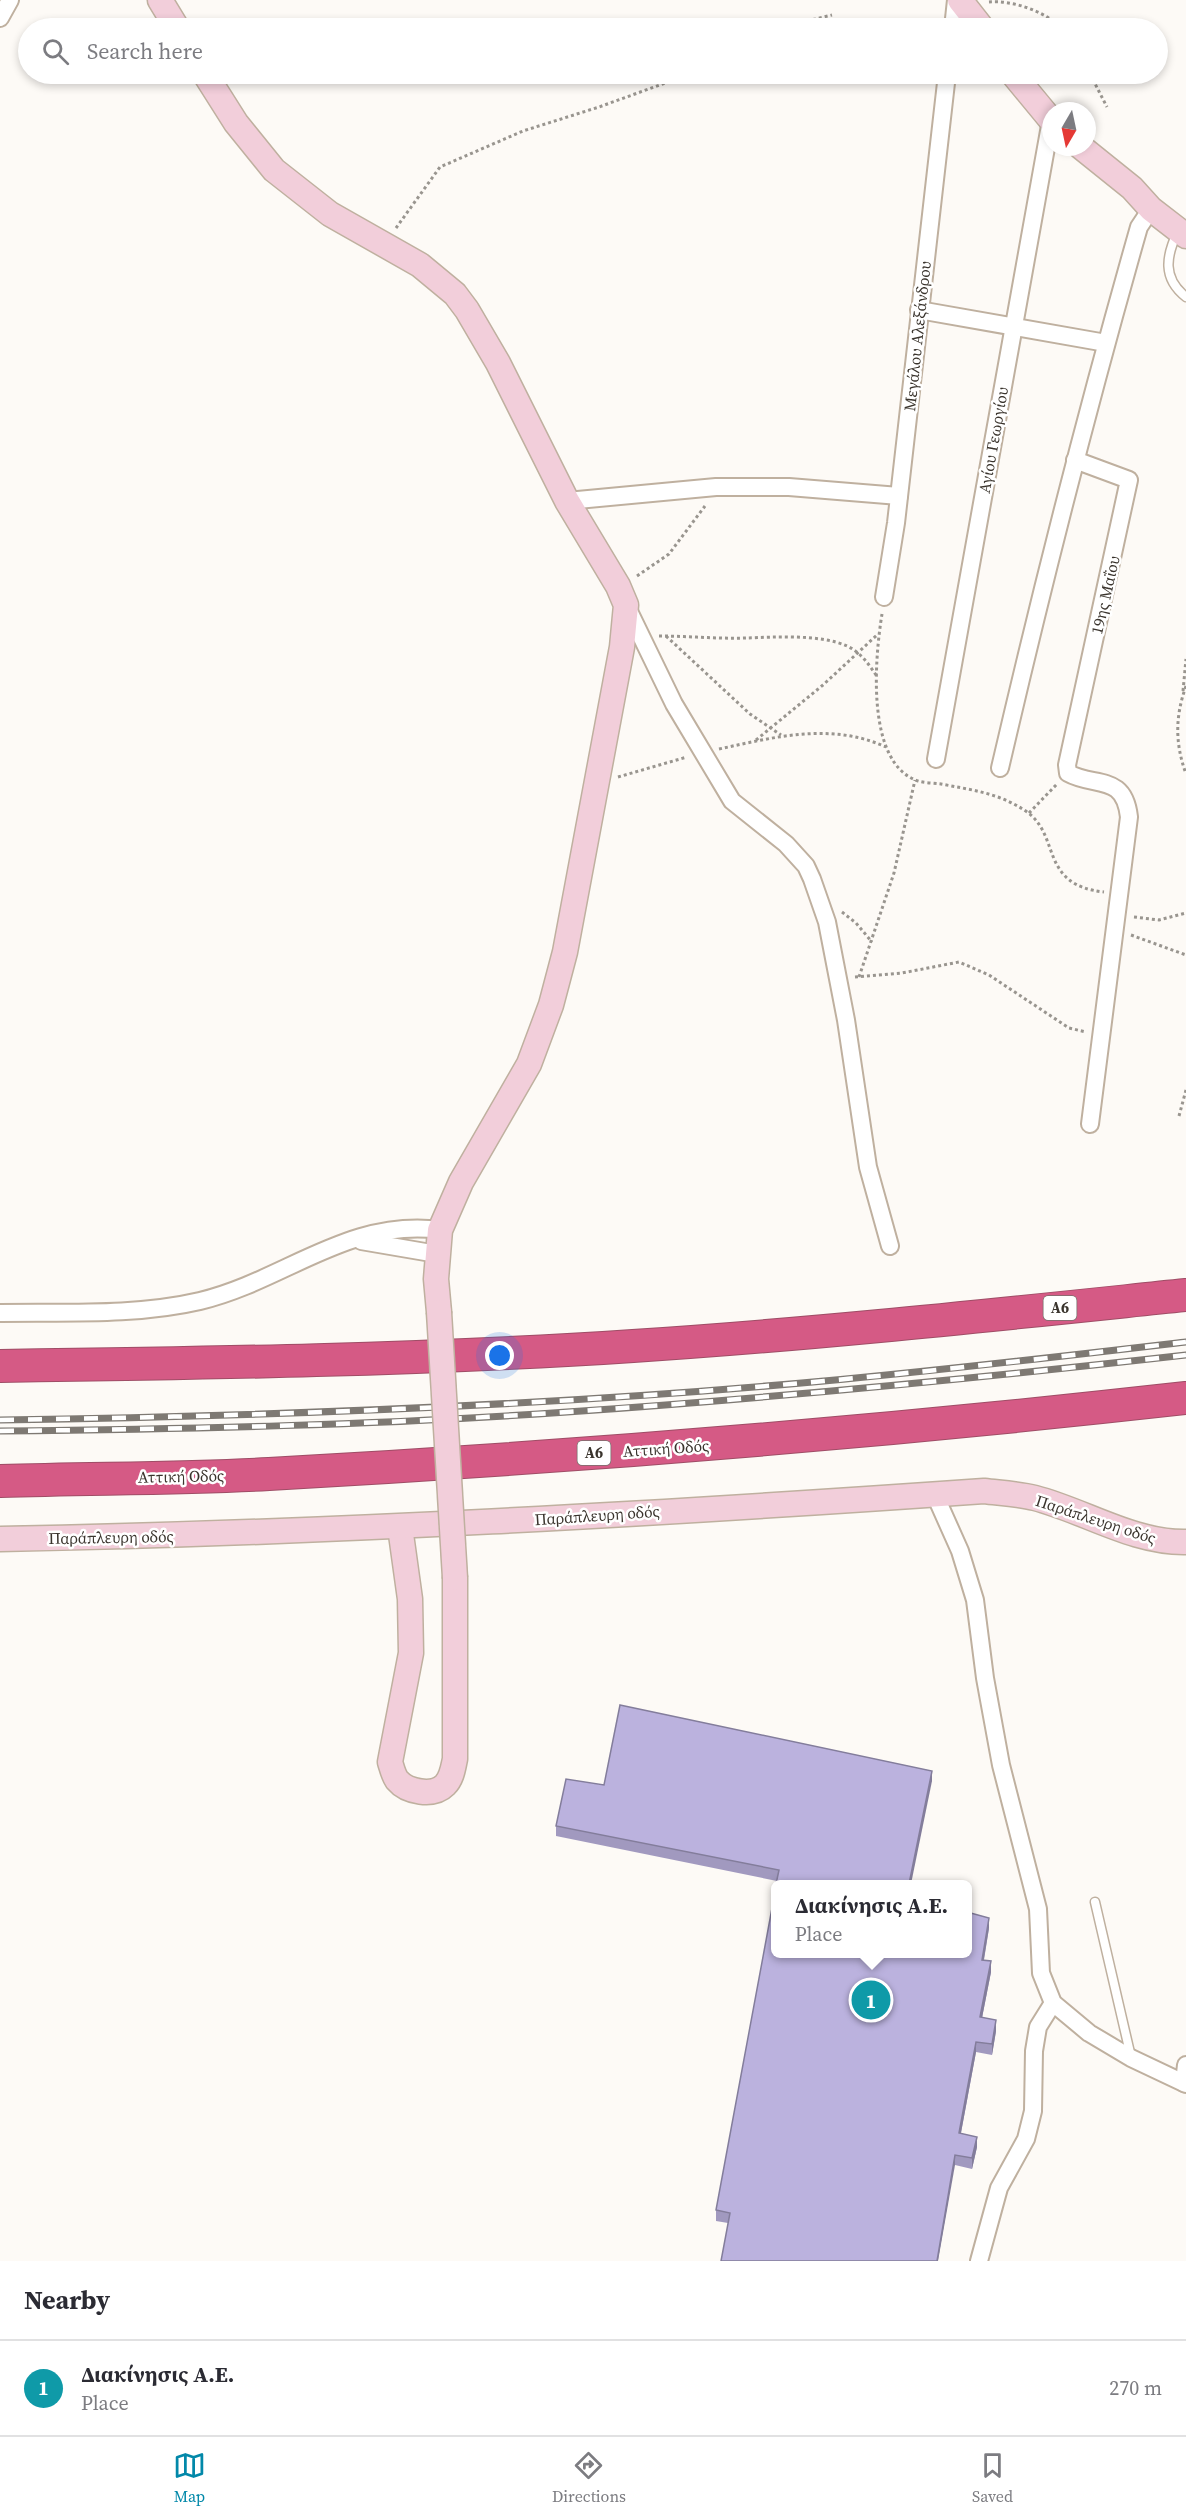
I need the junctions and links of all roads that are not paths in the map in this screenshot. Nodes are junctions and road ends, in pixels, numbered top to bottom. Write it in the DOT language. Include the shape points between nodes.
graph roads {
  1 [pos="10,0"];
  2 [pos="160,0"];
  3 [pos="960,2"];
  4 [pos="0,18"];
  5 [pos="171,18"];
  6 [pos="956,18"];
  7 [pos="974,18"];
  8 [pos="211,84"];
  9 [pos="946,84"];
  10 [pos="1021,84"];
  11 [pos="1042,109"];
  12 [pos="1044,156"];
  13 [pos="1092,156"];
  14 [pos="1151,209"];
  15 [pos="1182,233"];
  16 [pos="1186,297"];
  17 [pos="919,310"];
  18 [pos="1013,327"];
  19 [pos="1106,343"];
  20 [pos="1075,460"];
  21 [pos="898,496"];
  22 [pos="567,501"];
  23 [pos="884,597"];
  24 [pos="626,605"];
  25 [pos="936,759"];
  26 [pos="1000,768"];
  27 [pos="1090,1124"];
  28 [pos="358,1240"];
  29 [pos="439,1242"];
  30 [pos="890,1246"];
  31 [pos="1186,1295"];
  32 [pos="0,1313"];
  33 [pos="0,1366"];
  34 [pos="1186,1398"];
  35 [pos="0,1481"];
  36 [pos="935,1495"];
  37 [pos="400,1527"];
  38 [pos="0,1539"];
  39 [pos="1186,1542"];
  40 [pos="1095,1902"];
  41 [pos="1053,2003"];
  42 [pos="1131,2058"];
  43 [pos="1186,2065"];
  44 [pos="1185,2084"];
  45 [pos="979,2261"];
  1 -- 4 [label="street"];
  2 -- 5 [label="street"];
  3 -- 6 [label="street"];
  3 -- 7 [label="street"];
  8 -- 22 [label="street" via="236,123 274,170 330,214 420,265 454,294 498,363"];
  9 -- 17 [label="street, Μεγάλου Αλεξάνδρου"];
  10 -- 11 [label="street"];
  12 -- 18 [label="street, Αγίου Γεωργίου"];
  13 -- 14 [label="street"];
  14 -- 15 [label="street"];
  14 -- 19 [label="street" via="1139,227"];
  15 -- 16 [label="lane" via="1168,251 1167,263 1171,281"];
  17 -- 18 [label="street"];
  17 -- 21 [label="street, Μεγάλου Αλεξάνδρου"];
  18 -- 19 [label="street"];
  18 -- 25 [label="street, Αγίου Γεωργίου"];
  19 -- 20 [label="street"];
  20 -- 26 [label="street"];
  20 -- 27 [label="street, 19ης Μαΐου" via="1129,480 1067,769 1077,778 1105,782 1119,790 1127,802 1129,817"];
  21 -- 22 [label="street" via="789,487 716,487"];
  21 -- 23 [label="street, Μεγάλου Αλεξάνδρου"];
  22 -- 24 [label="street"];
  24 -- 29 [label="street" via="622,647 566,952 541,1037 461,1182"];
  24 -- 30 [label="street" via="674,705 732,801 786,844 806,866 820,897 838,978 868,1167"];
  28 -- 29 [label="street"];
  28 -- 29 [label="street" via="396,1228"];
  28 -- 32 [label="street" via="329,1247 230,1292 199,1301 110,1310"];
  29 -- 37 [label="street, bridge" via="439,1311 455,1578 455,1759 444,1787 430,1792 403,1786 390,1762 411,1653 410,1599"];
  31 -- 33 [label="highway, Α6" via="632,1346 271,1362"];
  34 -- 35 [label="highway, Αττική Οδός / Α6" via="714,1445 266,1474"];
  36 -- 37 [label="street, Παράπλευρη οδός"];
  36 -- 39 [label="street, Παράπλευρη οδός" via="984,1491 1034,1498 1139,1535"];
  36 -- 41 [label="street" via="960,1551 975,1600 1001,1765 1038,1909 1041,1973"];
  37 -- 38 [label="street, Παράπλευρη οδός"];
  40 -- 42 [label="lane"];
  41 -- 42 [label="street" via="1089,2033"];
  41 -- 45 [label="street" via="1038,2027 1026,2139 999,2188"];
  42 -- 44 [label="street"];
  43 -- 44 [label="street"];
}
